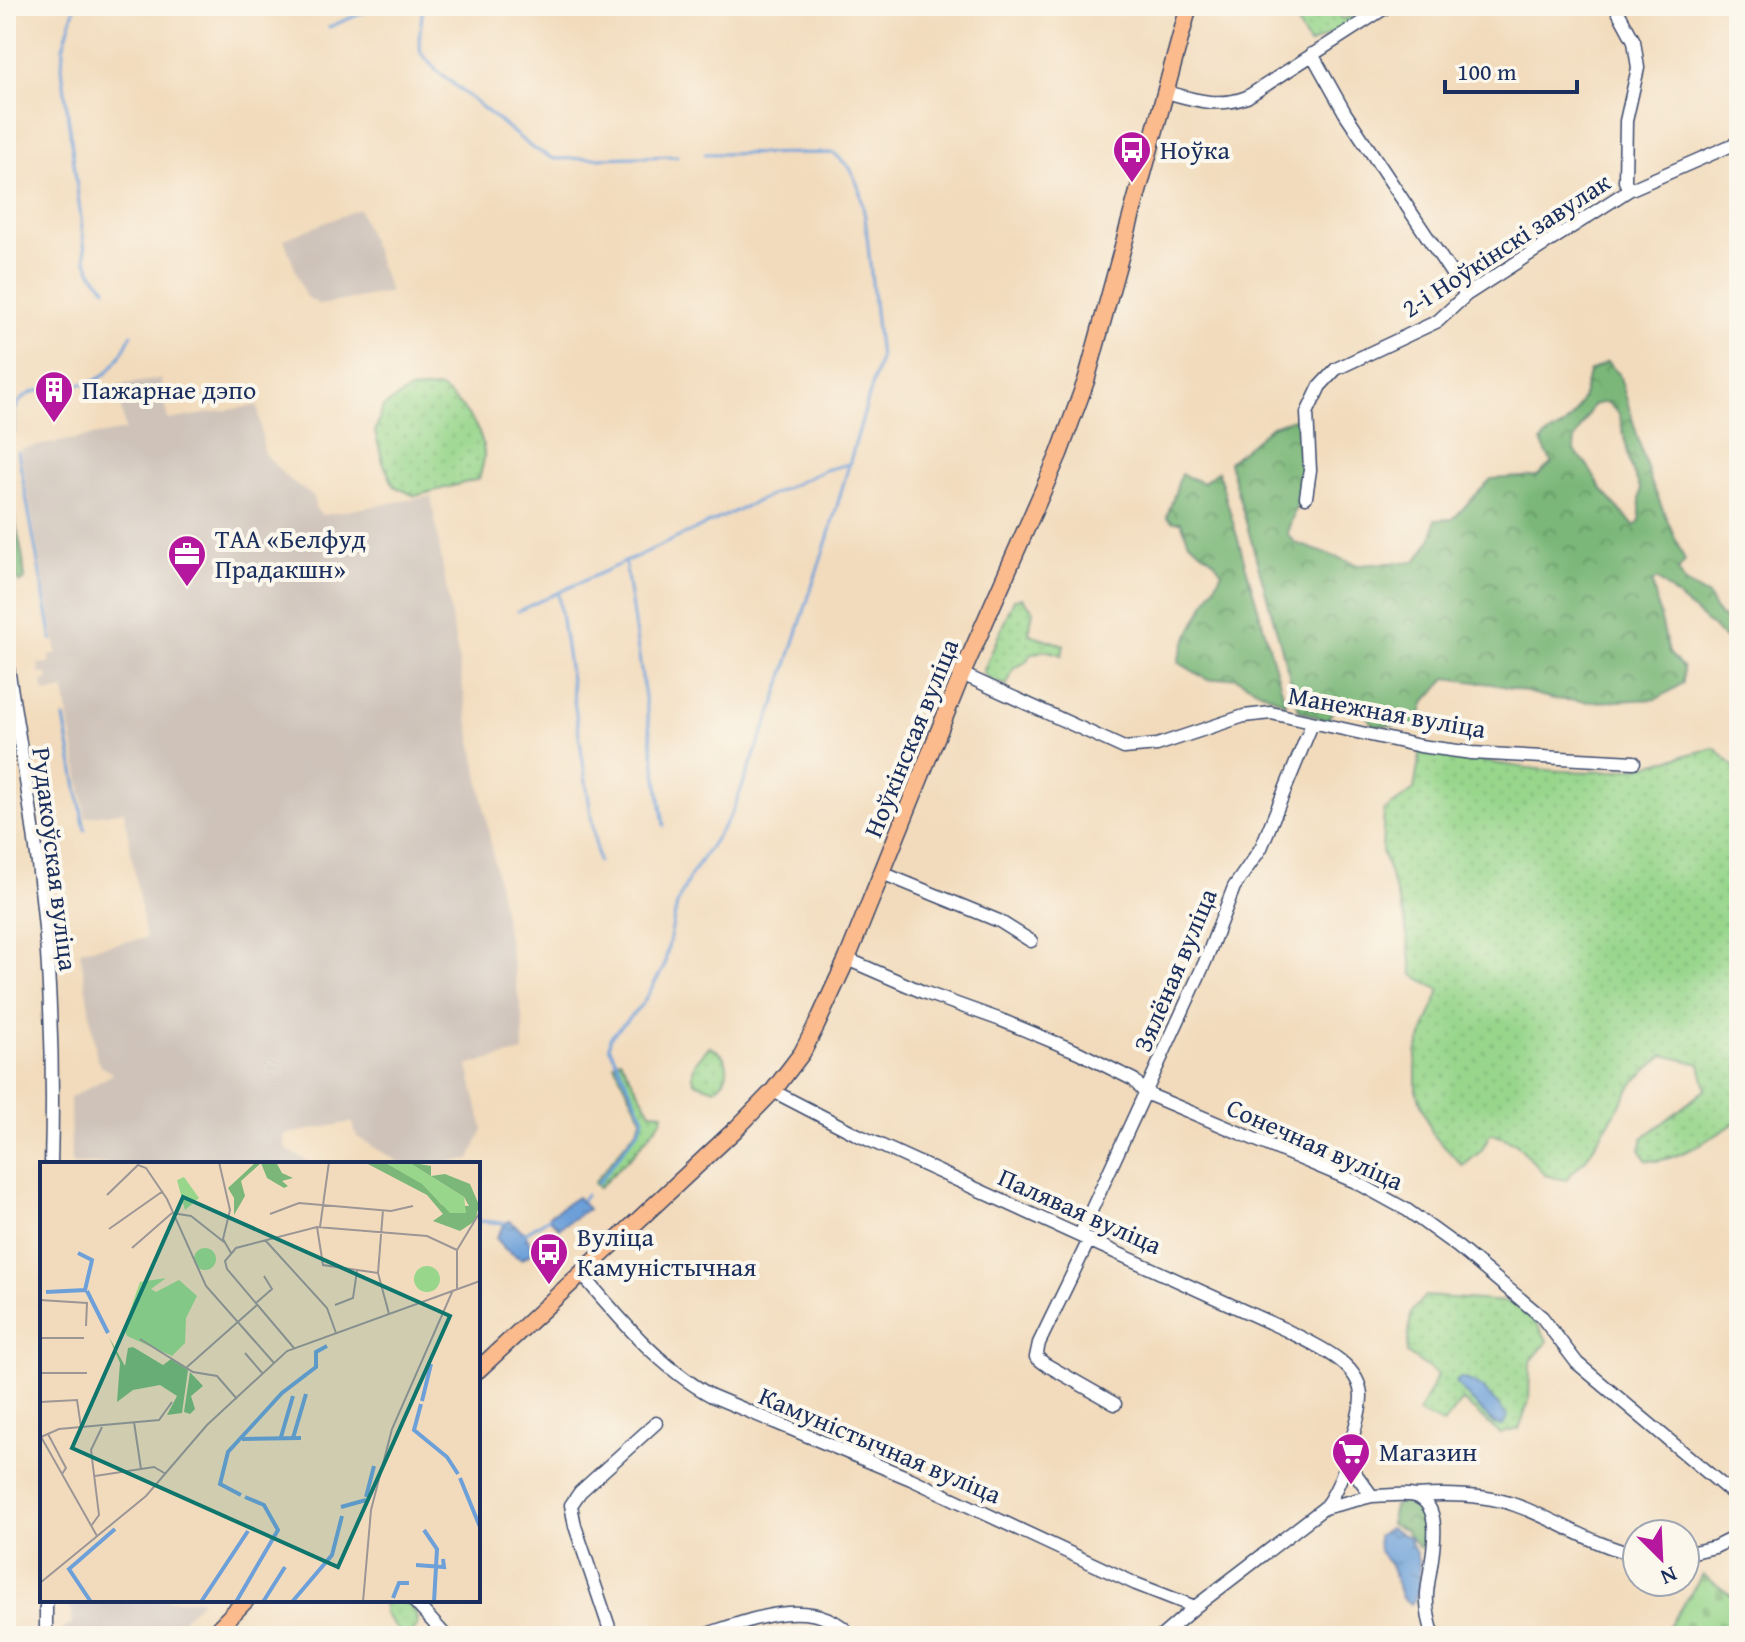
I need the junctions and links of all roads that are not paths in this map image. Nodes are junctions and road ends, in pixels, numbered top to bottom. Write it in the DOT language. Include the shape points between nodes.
graph roads {
  1 [pos="1189,6"];
  2 [pos="1388,6"];
  3 [pos="1615,6"];
  4 [pos="1312,54"];
  5 [pos="1166,92"];
  6 [pos="1739,142"];
  7 [pos="1629,190"];
  8 [pos="1466,295"];
  9 [pos="1306,497"];
  10 [pos="6,655"];
  11 [pos="962,674"];
  12 [pos="1312,724"];
  13 [pos="1634,762"];
  14 [pos="882,873"];
  15 [pos="1031,941"];
  16 [pos="847,959"];
  17 [pos="773,1091"];
  18 [pos="1145,1093"];
  19 [pos="51,1162"];
  20 [pos="1084,1238"];
  21 [pos="581,1273"];
  22 [pos="480,1368"];
  23 [pos="1115,1404"];
  24 [pos="656,1423"];
  25 [pos="1348,1456"];
  26 [pos="1372,1496"];
  27 [pos="1415,1496"];
  28 [pos="1739,1499"];
  29 [pos="1324,1508"];
  30 [pos="1739,1535"];
  31 [pos="1621,1550"];
  32 [pos="1701,1550"];
  33 [pos="46,1602"];
  34 [pos="244,1602"];
  35 [pos="415,1602"];
  36 [pos="1195,1607"];
  37 [pos="46,1636"];
  38 [pos="211,1636"];
  39 [pos="446,1636"];
  40 [pos="612,1636"];
  41 [pos="701,1636"];
  42 [pos="852,1636"];
  43 [pos="1162,1636"];
  44 [pos="1434,1636"];
  1 -- 5 [label="main road, Ноўкінская вуліца"];
  2 -- 4 [label="street"];
  3 -- 7 [label="street" via="1634,41 1638,68 1626,121 1624,169"];
  4 -- 5 [label="street" via="1237,101 1212,104"];
  4 -- 8 [label="street"];
  5 -- 11 [label="main road, Ноўкінская вуліца" via="1086,381"];
  6 -- 7 [label="street, 2-і Ноўкінскі завулак"];
  7 -- 8 [label="street, 2-і Ноўкінскі завулак"];
  8 -- 9 [label="street, 2-і Ноўкінскі завулак" via="1438,321 1336,369 1320,386 1307,413"];
  10 -- 19 [label="street, Рудакоўская вуліца" via="48,969"];
  11 -- 12 [label="street, Манежная вуліца" via="1124,748 1157,745 1244,716 1271,713"];
  11 -- 14 [label="main road, Ноўкінская вуліца"];
  12 -- 13 [label="street, Манежная вуліца" via="1472,753"];
  12 -- 18 [label="street, Зялёная вуліца" via="1266,837 1234,887"];
  14 -- 15 [label="street" via="958,902"];
  14 -- 16 [label="main road, Ноўкінская вуліца"];
  16 -- 17 [label="main road, Ноўкінская вуліца" via="802,1053"];
  16 -- 18 [label="street, Сонечная вуліца" via="1078,1052 1134,1080"];
  17 -- 20 [label="street, Палявая вуліца"];
  17 -- 21 [label="main road, Ноўкінская вуліца"];
  18 -- 20 [label="street, Зялёная вуліца"];
  18 -- 28 [label="street, Сонечная вуліца" via="1356,1182 1407,1210 1542,1317 1577,1363"];
  20 -- 23 [label="street, Зялёная вуліца" via="1036,1357"];
  20 -- 25 [label="street, Палявая вуліца" via="1318,1347 1350,1371 1359,1385 1360,1406"];
  21 -- 22 [label="main road, Ноўкінская вуліца"];
  21 -- 36 [label="street, Камуністычная вуліца" via="656,1354 703,1391"];
  24 -- 40 [label="street" via="571,1505"];
  25 -- 26 [label="street"];
  25 -- 29 [label="street" via="1335,1494"];
  26 -- 27 [label="street"];
  26 -- 29 [label="street"];
  27 -- 31 [label="street" via="1512,1504"];
  27 -- 44 [label="street" via="1429,1510 1435,1531 1427,1594"];
  29 -- 36 [label="street"];
  30 -- 32 [label="street"];
  33 -- 37 [label="street"];
  34 -- 38 [label="main road"];
  35 -- 39 [label="street"];
  36 -- 43 [label="street"];
  41 -- 42 [label="street" via="803,1612 834,1620"];
}
